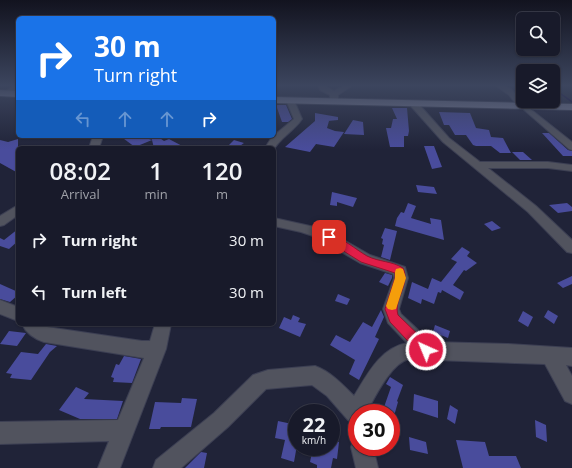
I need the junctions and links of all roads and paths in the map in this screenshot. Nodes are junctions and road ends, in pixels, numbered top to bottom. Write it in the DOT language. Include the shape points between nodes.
graph roads {
  1 [pos="293,107"];
  2 [pos="416,107"];
  3 [pos="525,108"];
  4 [pos="276,137"];
  5 [pos="572,147"];
  6 [pos="477,165"];
  7 [pos="572,168"];
  8 [pos="16,211"];
  9 [pos="0,222"];
  10 [pos="276,222"];
  11 [pos="572,248"];
  12 [pos="0,307"];
  13 [pos="16,313"];
  14 [pos="33,326"];
  15 [pos="163,326"];
  16 [pos="157,349"];
  17 [pos="426,350"];
  18 [pos="550,356"];
  19 [pos="572,357"];
  20 [pos="572,394"];
  21 [pos="363,404"];
  22 [pos="348,407"];
  23 [pos="124,430"];
  24 [pos="0,433"];
  25 [pos="364,456"];
  26 [pos="109,468"];
  27 [pos="164,468"];
  28 [pos="367,468"];
  1 -- 4 [label="street" via="298,119"];
  2 -- 6 [label="street" via="446,140"];
  3 -- 5 [label="street"];
  6 -- 7 [label="street" via="548,165"];
  6 -- 11 [label="street" via="532,209"];
  8 -- 9 [label="street"];
  10 -- 17 [label="street" via="317,232 364,259 400,271 401,278 391,309 394,318"];
  12 -- 13 [label="street"];
  14 -- 16 [label="street" via="44,334 142,350"];
  15 -- 16 [label="street"];
  16 -- 23 [label="street"];
  17 -- 18 [label="street"];
  17 -- 21 [label="street" via="398,354 374,382"];
  18 -- 19 [label="street"];
  18 -- 20 [label="street"];
  22 -- 27 [label="street" via="334,390 315,375 268,378 260,382 221,420"];
  23 -- 24 [label="street"];
  23 -- 26 [label="street"];
  25 -- 28 [label="street"];
}
